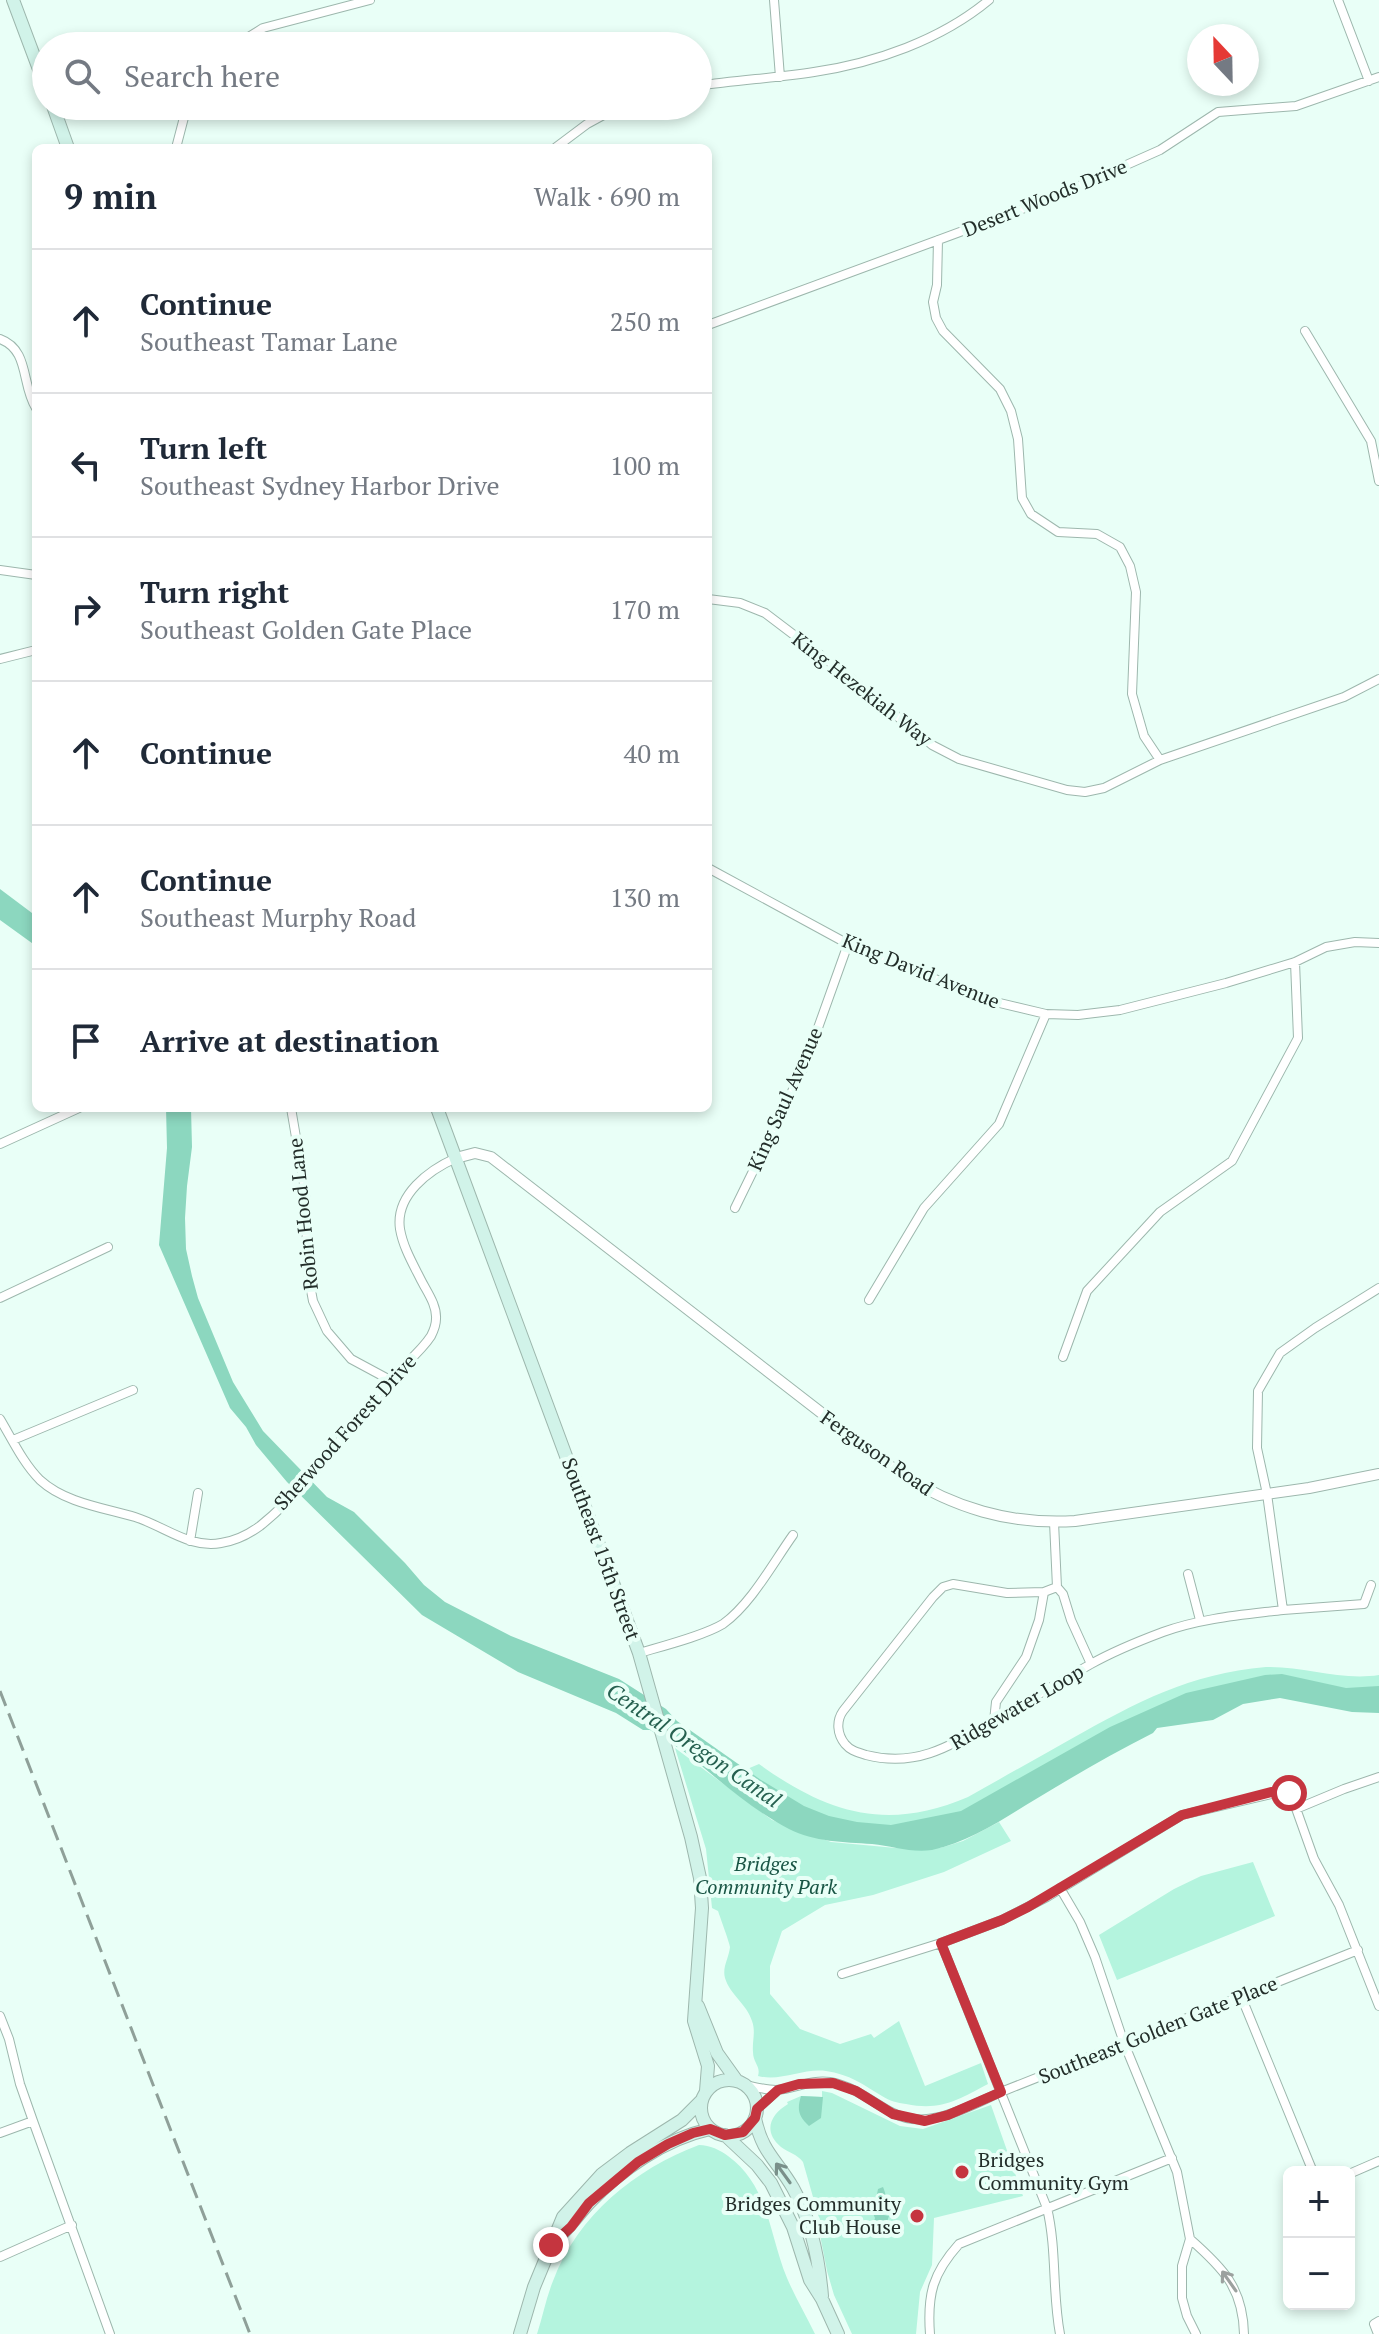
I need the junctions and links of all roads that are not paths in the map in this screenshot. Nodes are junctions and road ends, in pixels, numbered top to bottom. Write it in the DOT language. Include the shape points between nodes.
graph roads {
  1 [pos="13,0"];
  2 [pos="370,0"];
  3 [pos="774,0"];
  4 [pos="989,0"];
  5 [pos="1338,0"];
  6 [pos="257,32"];
  7 [pos="32,51"];
  8 [pos="780,77"];
  9 [pos="1379,77"];
  10 [pos="1369,81"];
  11 [pos="712,84"];
  12 [pos="58,120"];
  13 [pos="183,120"];
  14 [pos="594,120"];
  15 [pos="67,144"];
  16 [pos="177,144"];
  17 [pos="560,144"];
  18 [pos="938,240"];
  19 [pos="712,324"];
  20 [pos="1305,331"];
  21 [pos="0,339"];
  22 [pos="32,400"];
  23 [pos="1379,481"];
  24 [pos="0,570"];
  25 [pos="32,574"];
  26 [pos="712,600"];
  27 [pos="32,651"];
  28 [pos="0,659"];
  29 [pos="1379,679"];
  30 [pos="1160,760"];
  31 [pos="712,870"];
  32 [pos="1379,943"];
  33 [pos="848,944"];
  34 [pos="1295,962"];
  35 [pos="1046,1014"];
  36 [pos="70,1112"];
  37 [pos="292,1112"];
  38 [pos="439,1112"];
  39 [pos="0,1144"];
  40 [pos="456,1158"];
  41 [pos="735,1208"];
  42 [pos="108,1247"];
  43 [pos="1379,1288"];
  44 [pos="0,1298"];
  45 [pos="869,1300"];
  46 [pos="1063,1357"];
  47 [pos="390,1380"];
  48 [pos="133,1390"];
  49 [pos="0,1419"];
  50 [pos="13,1440"];
  51 [pos="1379,1474"];
  52 [pos="198,1493"];
  53 [pos="1267,1494"];
  54 [pos="1054,1522"];
  55 [pos="793,1535"];
  56 [pos="190,1541"];
  57 [pos="1188,1574"];
  58 [pos="1371,1585"];
  59 [pos="1057,1587"];
  60 [pos="1044,1592"];
  61 [pos="1283,1610"];
  62 [pos="1200,1620"];
  63 [pos="639,1653"];
  64 [pos="1091,1664"];
  65 [pos="994,1721"];
  66 [pos="1379,1777"];
  67 [pos="1296,1809"];
  68 [pos="1060,1888"];
  69 [pos="941,1943"];
  70 [pos="1358,1950"];
  71 [pos="842,1974"];
  72 [pos="1241,1996"];
  73 [pos="697,2003"];
  74 [pos="1379,2006"];
  75 [pos="0,2016"];
  76 [pos="1124,2043"];
  77 [pos="742,2083"];
  78 [pos="778,2090"];
  79 [pos="1001,2092"];
  80 [pos="704,2096"];
  81 [pos="756,2114"];
  82 [pos="33,2121"];
  83 [pos="710,2129"];
  84 [pos="0,2133"];
  85 [pos="725,2135"];
  86 [pos="1172,2158"];
  87 [pos="1379,2161"];
  88 [pos="1311,2166"];
  89 [pos="1355,2171"];
  90 [pos="1047,2208"];
  91 [pos="72,2225"];
  92 [pos="1190,2239"];
  93 [pos="551,2245"];
  94 [pos="0,2257"];
  95 [pos="822,2299"];
  96 [pos="1379,2321"];
  97 [pos="109,2331"];
  98 [pos="97,2334"];
  99 [pos="520,2334"];
  100 [pos="838,2334"];
  101 [pos="930,2334"];
  102 [pos="1060,2334"];
  103 [pos="1196,2334"];
  104 [pos="1244,2334"];
  105 [pos="1378,2334"];
  1 -- 7 [label="main road"];
  2 -- 6 [label="street"];
  3 -- 8 [label="street"];
  4 -- 8 [label="street" via="950,27 887,54"];
  5 -- 10 [label="street"];
  8 -- 11 [label="street"];
  9 -- 10 [label="street, Desert Woods Drive"];
  10 -- 18 [label="street, Desert Woods Drive" via="1296,106 1218,112 1160,150"];
  12 -- 15 [label="main road"];
  13 -- 16 [label="street"];
  14 -- 17 [label="street"];
  18 -- 19 [label="street, Desert Woods Drive"];
  18 -- 30 [label="street" via="936,318 1000,389 1011,411 1022,498 1031,514 1058,532 1097,534 1120,547 1130,566 1136,592 1132,694 1144,736"];
  20 -- 23 [label="street" via="1371,441"];
  21 -- 22 [label="street" via="21,358"];
  24 -- 25 [label="street"];
  26 -- 30 [label="street, King Hezekiah Way" via="765,613 932,745 959,759 1085,792"];
  27 -- 28 [label="street"];
  29 -- 30 [label="street, King Hezekiah Way" via="1344,697"];
  31 -- 33 [label="street, King David Avenue"];
  32 -- 34 [label="street, King David Avenue" via="1326,947"];
  33 -- 35 [label="street, King David Avenue" via="987,1000"];
  33 -- 41 [label="street, King Saul Avenue" via="804,1067"];
  34 -- 35 [label="street, King David Avenue" via="1120,1010"];
  34 -- 46 [label="street" via="1298,1038 1232,1161 1160,1212 1087,1291"];
  35 -- 45 [label="street" via="999,1124 924,1208"];
  36 -- 39 [label="street"];
  37 -- 47 [label="street, Robin Hood Lane" via="305,1190 313,1301 327,1331 351,1359"];
  38 -- 40 [label="main road, Southeast 15th Street"];
  40 -- 47 [label="street, Sherwood Forest Drive" via="414,1188 401,1213 405,1247 436,1319 432,1335"];
  40 -- 54 [label="street, Ferguson Road" via="475,1153 491,1157 925,1490 988,1514"];
  40 -- 63 [label="main road, Southeast 15th Street"];
  42 -- 44 [label="street"];
  43 -- 53 [label="street" via="1280,1353 1258,1391 1257,1448"];
  47 -- 56 [label="street, Sherwood Forest Drive" via="312,1475 258,1527 222,1543"];
  48 -- 50 [label="street"];
  49 -- 50 [label="street, Sherwood Forest Drive"];
  50 -- 56 [label="street, Sherwood Forest Drive" via="40,1480 59,1493"];
  51 -- 53 [label="street, Ferguson Road"];
  52 -- 56 [label="street"];
  53 -- 54 [label="street, Ferguson Road"];
  53 -- 61 [label="street"];
  54 -- 59 [label="street"];
  55 -- 63 [label="street" via="750,1597 722,1624"];
  57 -- 62 [label="street"];
  58 -- 61 [label="street, Ridgewater Loop" via="1364,1604"];
  59 -- 60 [label="street, Ridgewater Loop"];
  59 -- 64 [label="street"];
  60 -- 65 [label="street" via="1026,1657 996,1702"];
  60 -- 65 [label="street, Ridgewater Loop" via="943,1587 843,1711 838,1730 852,1751 906,1760 960,1742"];
  61 -- 62 [label="street, Ridgewater Loop"];
  62 -- 64 [label="street, Ridgewater Loop"];
  63 -- 73 [label="main road, Southeast 15th Street" via="700,1878"];
  64 -- 65 [label="street, Ridgewater Loop"];
  66 -- 67 [label="street"];
  67 -- 68 [label="street" via="1289,1793 1280,1792 1182,1815"];
  67 -- 70 [label="street"];
  68 -- 69 [label="street" via="1002,1920"];
  68 -- 76 [label="street" via="1095,1957"];
  69 -- 71 [label="street"];
  69 -- 79 [label="street"];
  70 -- 72 [label="street, Southeast Golden Gate Place"];
  70 -- 74 [label="street"];
  72 -- 76 [label="street, Southeast Golden Gate Place"];
  72 -- 88 [label="street"];
  73 -- 77 [label="main road, Southeast 15th Street" via="717,2053"];
  73 -- 80 [label="main road, Southeast 15th Street" via="694,2021 708,2066"];
  75 -- 82 [label="street"];
  76 -- 79 [label="street, Southeast Golden Gate Place"];
  76 -- 86 [label="street"];
  77 -- 78 [label="street, Southeast Golden Gate Place"];
  77 -- 80 [label="main road" via="720,2081"];
  77 -- 81 [label="main road" via="752,2092"];
  78 -- 79 [label="street, Southeast Golden Gate Place" via="833,2083 893,2114 925,2121"];
  78 -- 81 [label="street"];
  79 -- 90 [label="street"];
  80 -- 83 [label="main road" via="702,2116"];
  80 -- 93 [label="main road" via="682,2120 602,2174 563,2217"];
  81 -- 85 [label="main road" via="743,2132"];
  95 -- 81 [label="main road, one-way" via="804,2210 764,2148"];
  82 -- 84 [label="street"];
  82 -- 91 [label="street"];
  83 -- 85 [label="main road"];
  83 -- 93 [label="main road" via="638,2162 589,2203"];
  85 -- 95 [label="main road" via="771,2183"];
  86 -- 90 [label="street"];
  86 -- 92 [label="street"];
  87 -- 89 [label="street"];
  90 -- 101 [label="street" via="959,2244 943,2261 932,2287"];
  90 -- 102 [label="street"];
  91 -- 94 [label="street"];
  91 -- 97 [label="street"];
  92 -- 103 [label="street" via="1181,2283"];
  104 -- 92 [label="street, one-way" via="1232,2284"];
  93 -- 99 [label="main road"];
  95 -- 100 [label="main road"];
  96 -- 105 [label="street" via="1374,2324"];
  97 -- 98 [label="street"];
}
